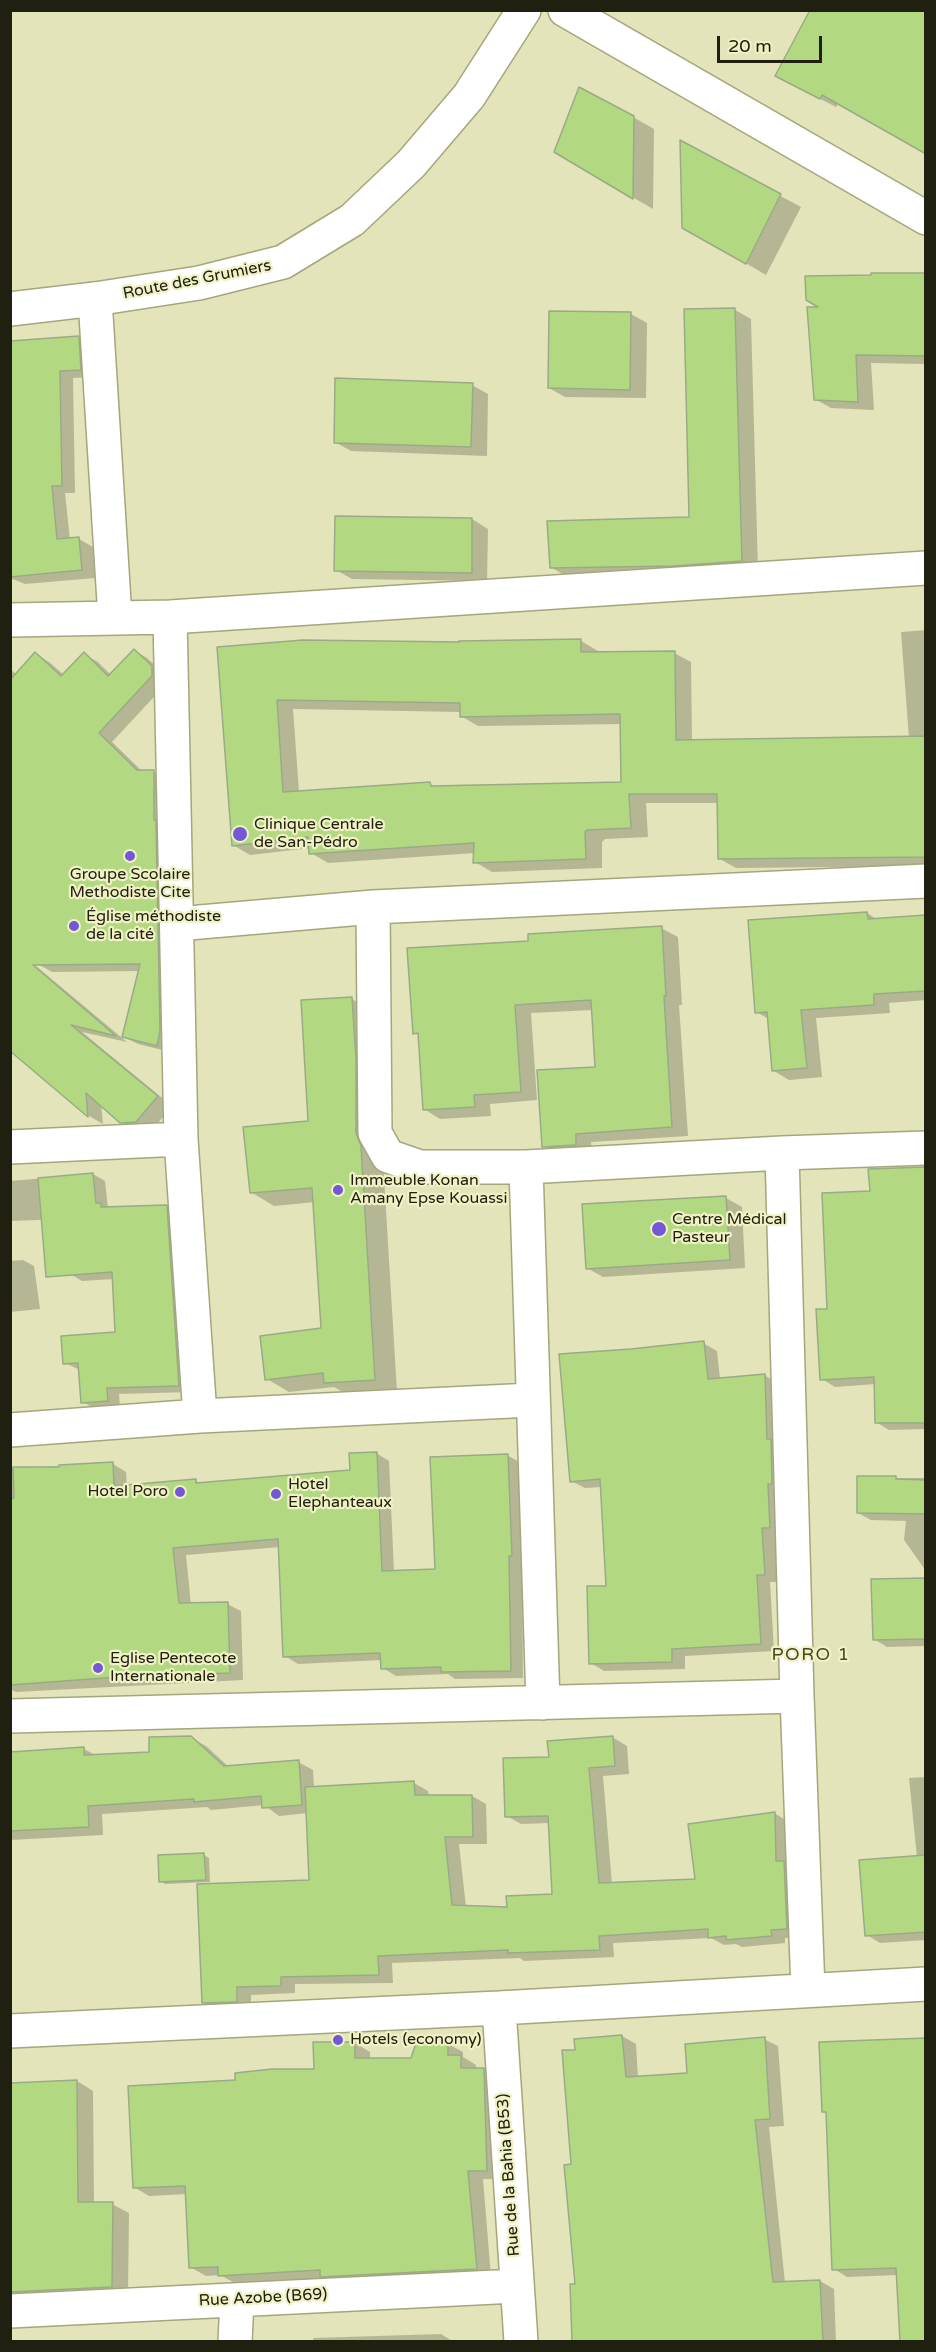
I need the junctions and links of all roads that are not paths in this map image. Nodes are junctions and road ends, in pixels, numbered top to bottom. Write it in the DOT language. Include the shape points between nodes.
graph roads {
  1 [pos="524,10"];
  2 [pos="565,10"];
  3 [pos="926,218"];
  4 [pos="95,299"];
  5 [pos="10,309"];
  6 [pos="926,568"];
  7 [pos="170,617"];
  8 [pos="116,618"];
  9 [pos="10,620"];
  10 [pos="926,880"];
  11 [pos="373,907"];
  12 [pos="177,924"];
  13 [pos="182,1139"];
  14 [pos="10,1147"];
  15 [pos="926,1148"];
  16 [pos="783,1153"];
  17 [pos="526,1167"];
  18 [pos="532,1400"];
  19 [pos="200,1416"];
  20 [pos="10,1430"];
  21 [pos="797,1696"];
  22 [pos="543,1703"];
  23 [pos="10,1716"];
  24 [pos="926,1984"];
  25 [pos="807,1990"];
  26 [pos="499,2008"];
  27 [pos="10,2031"];
  28 [pos="516,2286"];
  29 [pos="237,2300"];
  30 [pos="10,2311"];
  31 [pos="236,2342"];
  32 [pos="521,2342"];
  1 -- 4 [label="street, Route des Grumiers" via="470,96 411,164 352,220 283,262 199,283"];
  2 -- 3 [label="street"];
  4 -- 5 [label="street, Route des Grumiers"];
  4 -- 8 [label="street"];
  6 -- 7 [label="street"];
  7 -- 8 [label="street"];
  7 -- 12 [label="street"];
  8 -- 9 [label="street"];
  10 -- 11 [label="street"];
  11 -- 12 [label="street"];
  11 -- 17 [label="street" via="375,1133 388,1156 420,1167"];
  12 -- 13 [label="street"];
  13 -- 14 [label="street"];
  13 -- 19 [label="street"];
  15 -- 16 [label="street"];
  16 -- 17 [label="street"];
  16 -- 21 [label="street"];
  17 -- 18 [label="street"];
  18 -- 19 [label="street"];
  18 -- 22 [label="street"];
  19 -- 20 [label="street"];
  21 -- 22 [label="street"];
  21 -- 25 [label="street"];
  22 -- 23 [label="street"];
  24 -- 25 [label="street"];
  25 -- 26 [label="street"];
  26 -- 27 [label="street"];
  26 -- 28 [label="street, Rue de la Bahia (B53)"];
  28 -- 29 [label="street, Rue Azobe (B69)"];
  28 -- 32 [label="street, Rue de la Bahia (B53)"];
  29 -- 30 [label="street, Rue Azobe (B69)"];
  29 -- 31 [label="street"];
}
